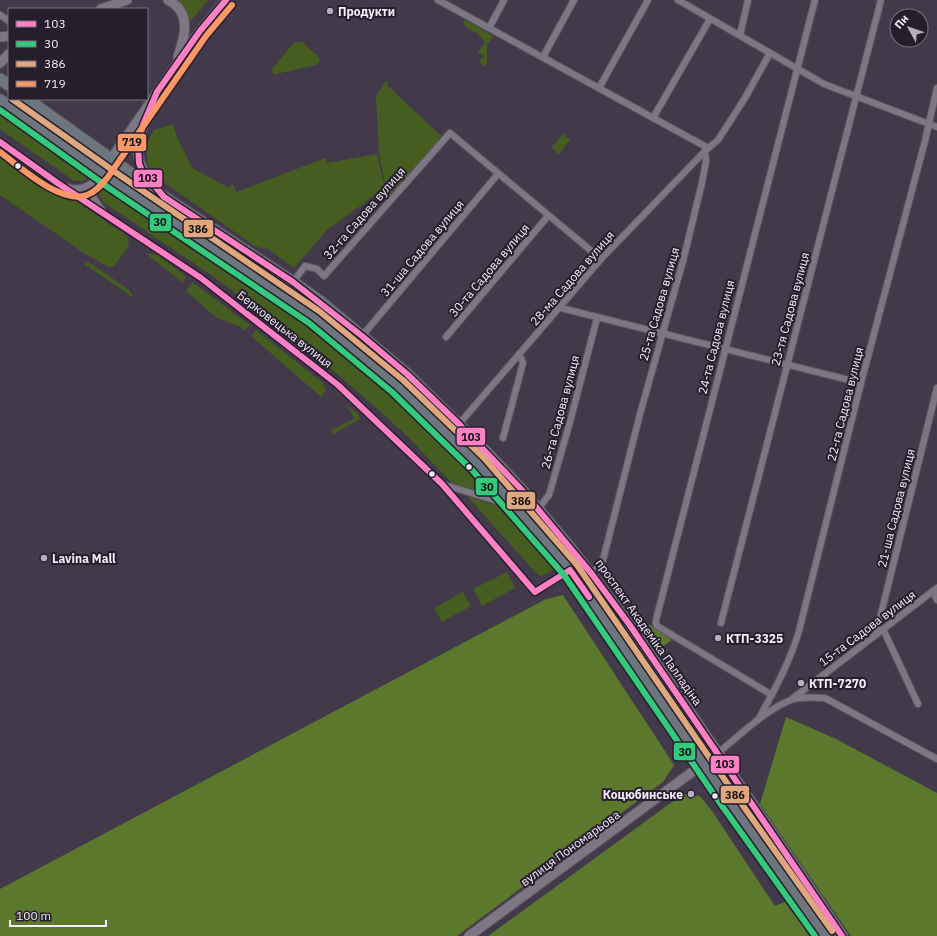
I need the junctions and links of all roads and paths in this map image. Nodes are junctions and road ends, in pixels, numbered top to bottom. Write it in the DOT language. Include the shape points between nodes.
graph roads {
  1 [pos="168,0"];
  2 [pos="226,0"];
  3 [pos="438,0"];
  4 [pos="504,0"];
  5 [pos="574,0"];
  6 [pos="648,0"];
  7 [pos="678,0"];
  8 [pos="748,0"];
  9 [pos="815,0"];
  10 [pos="881,0"];
  11 [pos="121,1"];
  12 [pos="104,8"];
  13 [pos="710,19"];
  14 [pos="489,28"];
  15 [pos="740,35"];
  16 [pos="770,53"];
  17 [pos="8,55"];
  18 [pos="543,57"];
  19 [pos="0,63"];
  20 [pos="175,66"];
  21 [pos="797,69"];
  22 [pos="0,79"];
  23 [pos="8,85"];
  24 [pos="599,88"];
  25 [pos="937,88"];
  26 [pos="157,92"];
  27 [pos="856,98"];
  28 [pos="0,100"];
  29 [pos="28,100"];
  30 [pos="653,118"];
  31 [pos="928,124"];
  32 [pos="937,127"];
  33 [pos="0,142"];
  34 [pos="707,150"];
  35 [pos="111,160"];
  36 [pos="498,174"];
  37 [pos="98,177"];
  38 [pos="59,184"];
  39 [pos="164,197"];
  40 [pos="106,216"];
  41 [pos="548,216"];
  42 [pos="601,259"];
  43 [pos="292,282"];
  44 [pos="561,308"];
  45 [pos="597,318"];
  46 [pos="662,334"];
  47 [pos="362,336"];
  48 [pos="446,337"];
  49 [pos="724,350"];
  50 [pos="520,354"];
  51 [pos="787,364"];
  52 [pos="861,383"];
  53 [pos="937,388"];
  54 [pos="459,424"];
  55 [pos="503,438"];
  56 [pos="442,484"];
  57 [pos="517,508"];
  58 [pos="538,509"];
  59 [pos="583,563"];
  60 [pos="570,570"];
  61 [pos="591,573"];
  62 [pos="935,589"];
  63 [pos="937,600"];
  64 [pos="721,623"];
  65 [pos="883,628"];
  66 [pos="876,634"];
  67 [pos="772,695"];
  68 [pos="791,700"];
  69 [pos="918,704"];
  70 [pos="758,720"];
  71 [pos="718,754"];
  72 [pos="937,759"];
  73 [pos="704,765"];
  74 [pos="469,936"];
  75 [pos="825,936"];
  76 [pos="842,936"];
  1 -- 20 [label="main road" via="182,11 185,22 185,37"];
  2 -- 20 [label="main road"];
  3 -- 14 [label="street"];
  4 -- 14 [label="street"];
  5 -- 18 [label="street"];
  6 -- 24 [label="street"];
  7 -- 13 [label="street"];
  8 -- 15 [label="street"];
  9 -- 21 [label="street, 24-та Садова вулиця"];
  10 -- 27 [label="street, 23-тя Садова вулиця"];
  11 -- 12 [label="main road"];
  13 -- 15 [label="street"];
  13 -- 30 [label="street"];
  14 -- 18 [label="street"];
  15 -- 16 [label="street"];
  16 -- 21 [label="street"];
  16 -- 34 [label="street" via="718,140"];
  17 -- 19 [label="main road"];
  18 -- 24 [label="street"];
  20 -- 26 [label="main road"];
  21 -- 27 [label="street"];
  21 -- 49 [label="street, 24-та Садова вулиця"];
  22 -- 23 [label="highway"];
  24 -- 30 [label="street"];
  25 -- 31 [label="street, 22-га Садова вулиця"];
  26 -- 35 [label="main road"];
  26 -- 39 [label="main road" via="138,144 139,163 142,171"];
  27 -- 31 [label="street"];
  27 -- 51 [label="street, 23-тя Садова вулиця"];
  28 -- 37 [label="highway"];
  29 -- 35 [label="highway, проспект Академіка Палладіна"];
  30 -- 34 [label="street"];
  31 -- 32 [label="street"];
  31 -- 52 [label="street, 22-га Садова вулиця"];
  33 -- 38 [label="street, Берковецька вулиця"];
  34 -- 42 [label="street, 28-ма Садова вулиця"];
  34 -- 46 [label="street, 25-та Садова вулиця" via="683,261"];
  35 -- 37 [label="main road"];
  35 -- 39 [label="highway, проспект Академіка Палладіна"];
  36 -- 41 [label="street"];
  36 -- 43 [label="street, 32-га Садова вулиця" via="450,133 324,276 317,269 305,266"];
  36 -- 47 [label="street, 31-ша Садова вулиця"];
  37 -- 38 [label="street, Берковецька вулиця" via="79,189"];
  37 -- 40 [label="street, Берковецька вулиця" via="93,192 95,201"];
  37 -- 57 [label="highway" via="285,296 354,349 447,433"];
  38 -- 40 [label="street, Берковецька вулиця"];
  39 -- 43 [label="highway, проспект Академіка Палладіна"];
  40 -- 56 [label="street, Берковецька вулиця" via="201,278 332,380"];
  41 -- 42 [label="street"];
  41 -- 48 [label="street, 30-та Садова вулиця"];
  42 -- 44 [label="street, 28-ма Садова вулиця"];
  43 -- 47 [label="highway, проспект Академіка Палладіна"];
  44 -- 45 [label="street"];
  44 -- 50 [label="street, 28-ма Садова вулиця"];
  45 -- 46 [label="street"];
  45 -- 58 [label="street, 26-та Садова вулиця" via="549,495"];
  46 -- 49 [label="street"];
  46 -- 61 [label="street, 25-та Садова вулиця" via="603,560"];
  47 -- 54 [label="highway, проспект Академіка Палладіна"];
  49 -- 51 [label="street"];
  49 -- 67 [label="street, 24-та Садова вулиця" via="656,625"];
  50 -- 54 [label="street, 28-ма Садова вулиця"];
  50 -- 55 [label="street" via="523,363"];
  51 -- 52 [label="street"];
  51 -- 64 [label="street, 23-тя Садова вулиця"];
  52 -- 67 [label="street, 22-га Садова вулиця" via="799,631"];
  53 -- 66 [label="street, 21-ша Садова вулиця"];
  54 -- 58 [label="highway, проспект Академіка Палладіна"];
  56 -- 57 [label="street"];
  56 -- 60 [label="street, Берковецька вулиця" via="535,592"];
  57 -- 60 [label="highway"];
  58 -- 59 [label="highway, проспект Академіка Палладіна"];
  59 -- 60 [label="street"];
  59 -- 61 [label="highway, проспект Академіка Палладіна"];
  60 -- 73 [label="highway"];
  61 -- 71 [label="highway, проспект Академіка Палладіна"];
  62 -- 63 [label="street"];
  62 -- 65 [label="street, 15-та Садова вулиця"];
  65 -- 66 [label="street, 15-та Садова вулиця"];
  65 -- 69 [label="street"];
  66 -- 68 [label="street, 15-та Садова вулиця"];
  67 -- 70 [label="street, 22-га Садова вулиця"];
  68 -- 70 [label="street, 15-та Садова вулиця"];
  68 -- 72 [label="street" via="825,698"];
  70 -- 71 [label="street"];
  71 -- 73 [label="main road, вулиця Пономарьова"];
  71 -- 76 [label="highway, проспект Академіка Палладіна"];
  73 -- 74 [label="main road, вулиця Пономарьова"];
  73 -- 75 [label="highway"];
}
